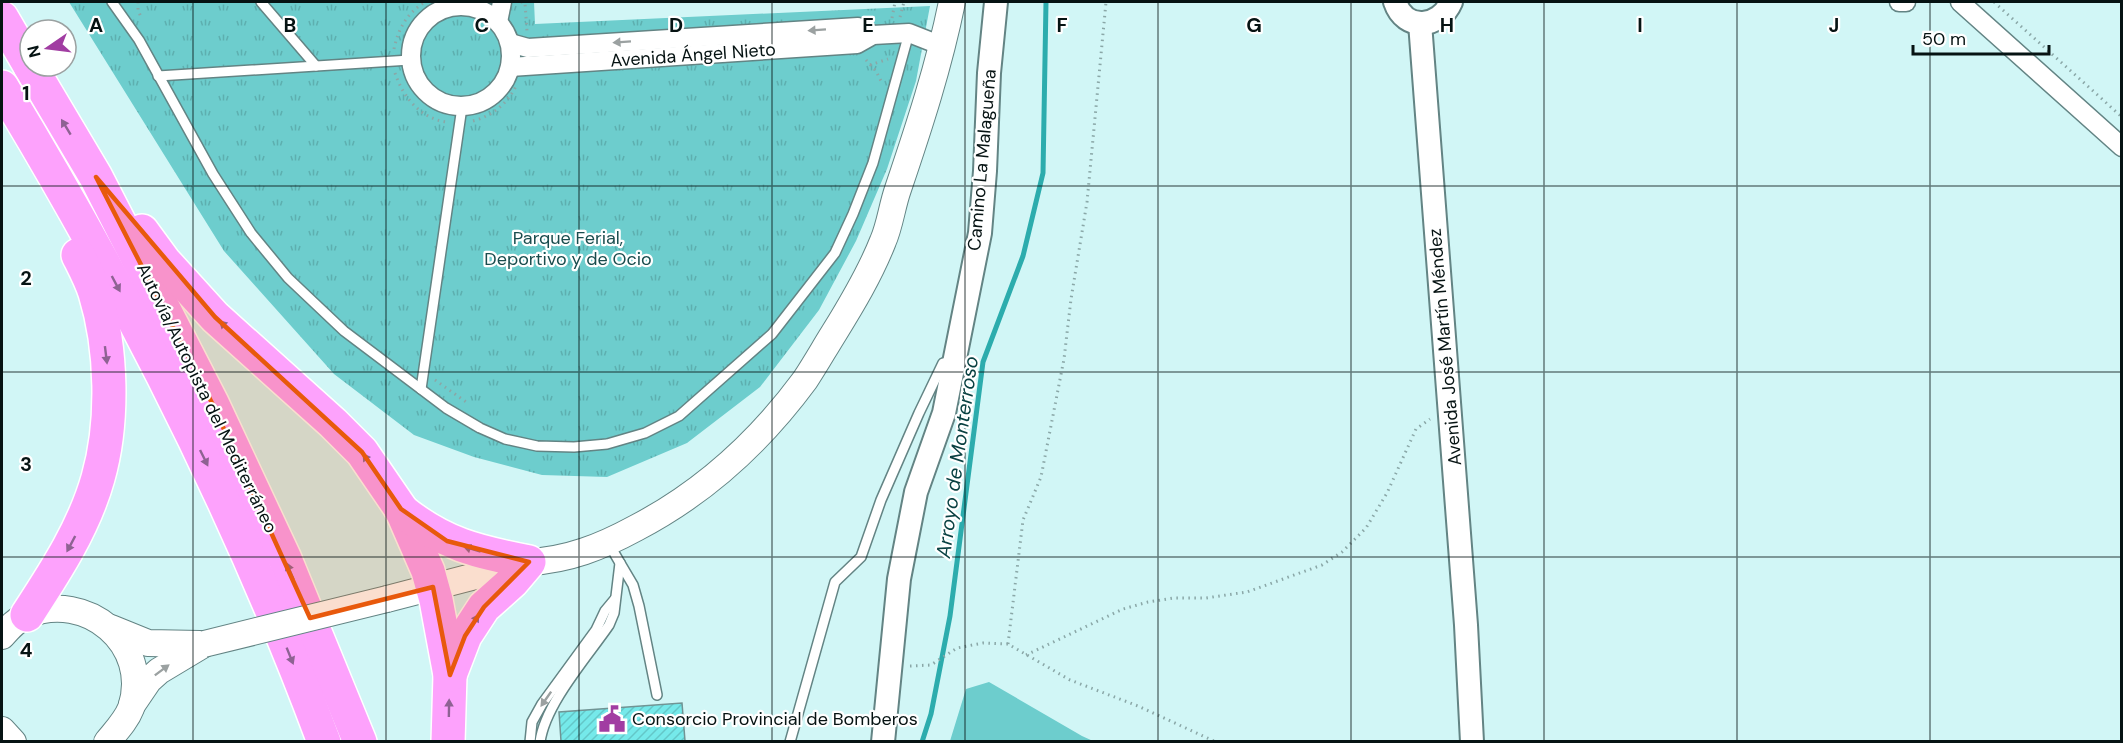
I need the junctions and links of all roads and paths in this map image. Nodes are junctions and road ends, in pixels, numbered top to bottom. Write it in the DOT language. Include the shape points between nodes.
graph roads {
  1 [pos="115,2"];
  2 [pos="138,2"];
  3 [pos="261,2"];
  4 [pos="425,2"];
  5 [pos="502,2"];
  6 [pos="952,2"];
  7 [pos="996,2"];
  8 [pos="1106,2"];
  9 [pos="1395,2"];
  10 [pos="1451,2"];
  11 [pos="1899,2"];
  12 [pos="1906,2"];
  13 [pos="1960,2"];
  14 [pos="1994,2"];
  15 [pos="2,18"];
  16 [pos="145,22"];
  17 [pos="498,22"];
  18 [pos="1420,23"];
  19 [pos="909,33"];
  20 [pos="873,35"];
  21 [pos="510,43"];
  22 [pos="18,45"];
  23 [pos="942,46"];
  24 [pos="892,57"];
  25 [pos="865,59"];
  26 [pos="402,61"];
  27 [pos="870,65"];
  28 [pos="316,66"];
  29 [pos="515,73"];
  30 [pos="158,76"];
  31 [pos="37,78"];
  32 [pos="2,87"];
  33 [pos="885,90"];
  34 [pos="461,115"];
  35 [pos="2121,117"];
  36 [pos="2121,147"];
  37 [pos="46,160"];
  38 [pos="96,177"];
  39 [pos="954,361"];
  40 [pos="423,372"];
  41 [pos="421,389"];
  42 [pos="475,408"];
  43 [pos="1450,414"];
  44 [pos="400,509"];
  45 [pos="610,546"];
  46 [pos="529,562"];
  47 [pos="433,587"];
  48 [pos="615,599"];
  49 [pos="12,623"];
  50 [pos="109,627"];
  51 [pos="204,644"];
  52 [pos="1008,644"];
  53 [pos="1026,655"];
  54 [pos="890,664"];
  55 [pos="1467,672"];
  56 [pos="450,675"];
  57 [pos="657,695"];
  58 [pos="131,708"];
  59 [pos="2,730"];
  60 [pos="13,741"];
  61 [pos="107,741"];
  62 [pos="324,741"];
  63 [pos="360,741"];
  64 [pos="448,741"];
  65 [pos="530,741"];
  66 [pos="540,741"];
  67 [pos="790,741"];
  68 [pos="883,741"];
  69 [pos="1216,741"];
  70 [pos="1460,741"];
  71 [pos="1472,741"];
  1 -- 30 [label="lane"];
  2 -- 16 [label="path"];
  3 -- 28 [label="lane"];
  4 -- 26 [label="path" via="403,22 394,48"];
  5 -- 17 [label="street"];
  6 -- 23 [label="main road"];
  7 -- 39 [label="street, Camino La Malagueña" via="980,233"];
  8 -- 52 [label="path" via="1087,202 1064,359 1041,477 1023,520"];
  9 -- 18 [label="street" via="1404,17"];
  10 -- 18 [label="street" via="1438,19"];
  11 -- 12 [label="street"];
  13 -- 36 [label="street"];
  14 -- 35 [label="path"];
  15 -- 22 [label="highway, Autovía/Autopista del Mediterráneo"];
  17 -- 21 [label="street"];
  17 -- 26 [label="street" via="468,6 446,8 426,19"];
  18 -- 43 [label="street, Avenida José Martín Méndez"];
  19 -- 20 [label="street, Avenida Ángel Nieto"];
  19 -- 23 [label="street, Avenida Ángel Nieto"];
  19 -- 41 [label="lane" via="873,163 835,253 772,334 680,416 645,434 607,444 537,446 480,428"];
  20 -- 21 [label="street, Avenida Ángel Nieto, one-way" via="858,27 528,48"];
  20 -- 29 [label="street, Avenida Ángel Nieto" via="857,44"];
  21 -- 29 [label="street"];
  23 -- 45 [label="main road" via="897,192 834,308 780,388 744,428 699,471 652,505"];
  24 -- 27 [label="path"];
  25 -- 27 [label="path"];
  26 -- 28 [label="lane"];
  26 -- 34 [label="street" via="432,97"];
  26 -- 34 [label="path" via="400,88 417,109 442,121"];
  27 -- 33 [label="path"];
  28 -- 30 [label="lane"];
  29 -- 34 [label="street" via="493,95"];
  29 -- 34 [label="path" via="513,93 505,104 482,118"];
  30 -- 41 [label="lane" via="213,174 280,269 344,331"];
  38 -- 31 [label="highway, Autovía/Autopista del Mediterráneo, one-way"];
  32 -- 37 [label="highway, Autovía/Autopista del Mediterráneo"];
  34 -- 40 [label="lane"];
  37 -- 49 [label="highway, one-way" via="67,230 99,309 108,366 108,404 98,478 82,519 61,562"];
  37 -- 62 [label="highway, Autovía/Autopista del Mediterráneo, one-way" via="103,260 209,469"];
  44 -- 38 [label="highway, one-way" via="362,452 215,317"];
  63 -- 38 [label="highway, Autovía/Autopista del Mediterráneo, one-way" via="285,559 212,403"];
  39 -- 54 [label="street, Camino La Malagueña" via="944,412 916,492 899,579"];
  39 -- 67 [label="lane" via="943,363 919,413 861,556 835,582"];
  40 -- 41 [label="lane"];
  40 -- 42 [label="path"];
  43 -- 53 [label="path" via="1427,419 1416,429 1366,528 1322,565 1247,592 1174,598 1123,609"];
  43 -- 55 [label="street, Avenida José Martín Méndez"];
  46 -- 44 [label="highway, one-way" via="447,541"];
  44 -- 47 [label="highway"];
  45 -- 46 [label="main road" via="546,552"];
  45 -- 48 [label="lane"];
  45 -- 57 [label="lane" via="633,585"];
  46 -- 47 [label="main road"];
  56 -- 46 [label="highway, one-way" via="465,636 484,607"];
  47 -- 51 [label="main road, bridge"];
  47 -- 56 [label="highway"];
  48 -- 65 [label="lane, one-way" via="542,704 532,722"];
  48 -- 66 [label="lane" via="609,625 550,709"];
  49 -- 50 [label="main road" via="48,609 70,609 91,615"];
  50 -- 51 [label="main road" via="148,644"];
  50 -- 58 [label="main road" via="132,664 135,686"];
  58 -- 51 [label="main road, one-way" via="159,671"];
  52 -- 53 [label="path"];
  52 -- 54 [label="path" via="957,648 931,664"];
  53 -- 69 [label="path" via="1070,680"];
  54 -- 68 [label="street, Camino La Malagueña"];
  55 -- 70 [label="street, Avenida José Martín Méndez"];
  55 -- 71 [label="street, Avenida José Martín Méndez"];
  64 -- 56 [label="highway, one-way"];
  58 -- 61 [label="main road"];
  59 -- 60 [label="main road"];
}
